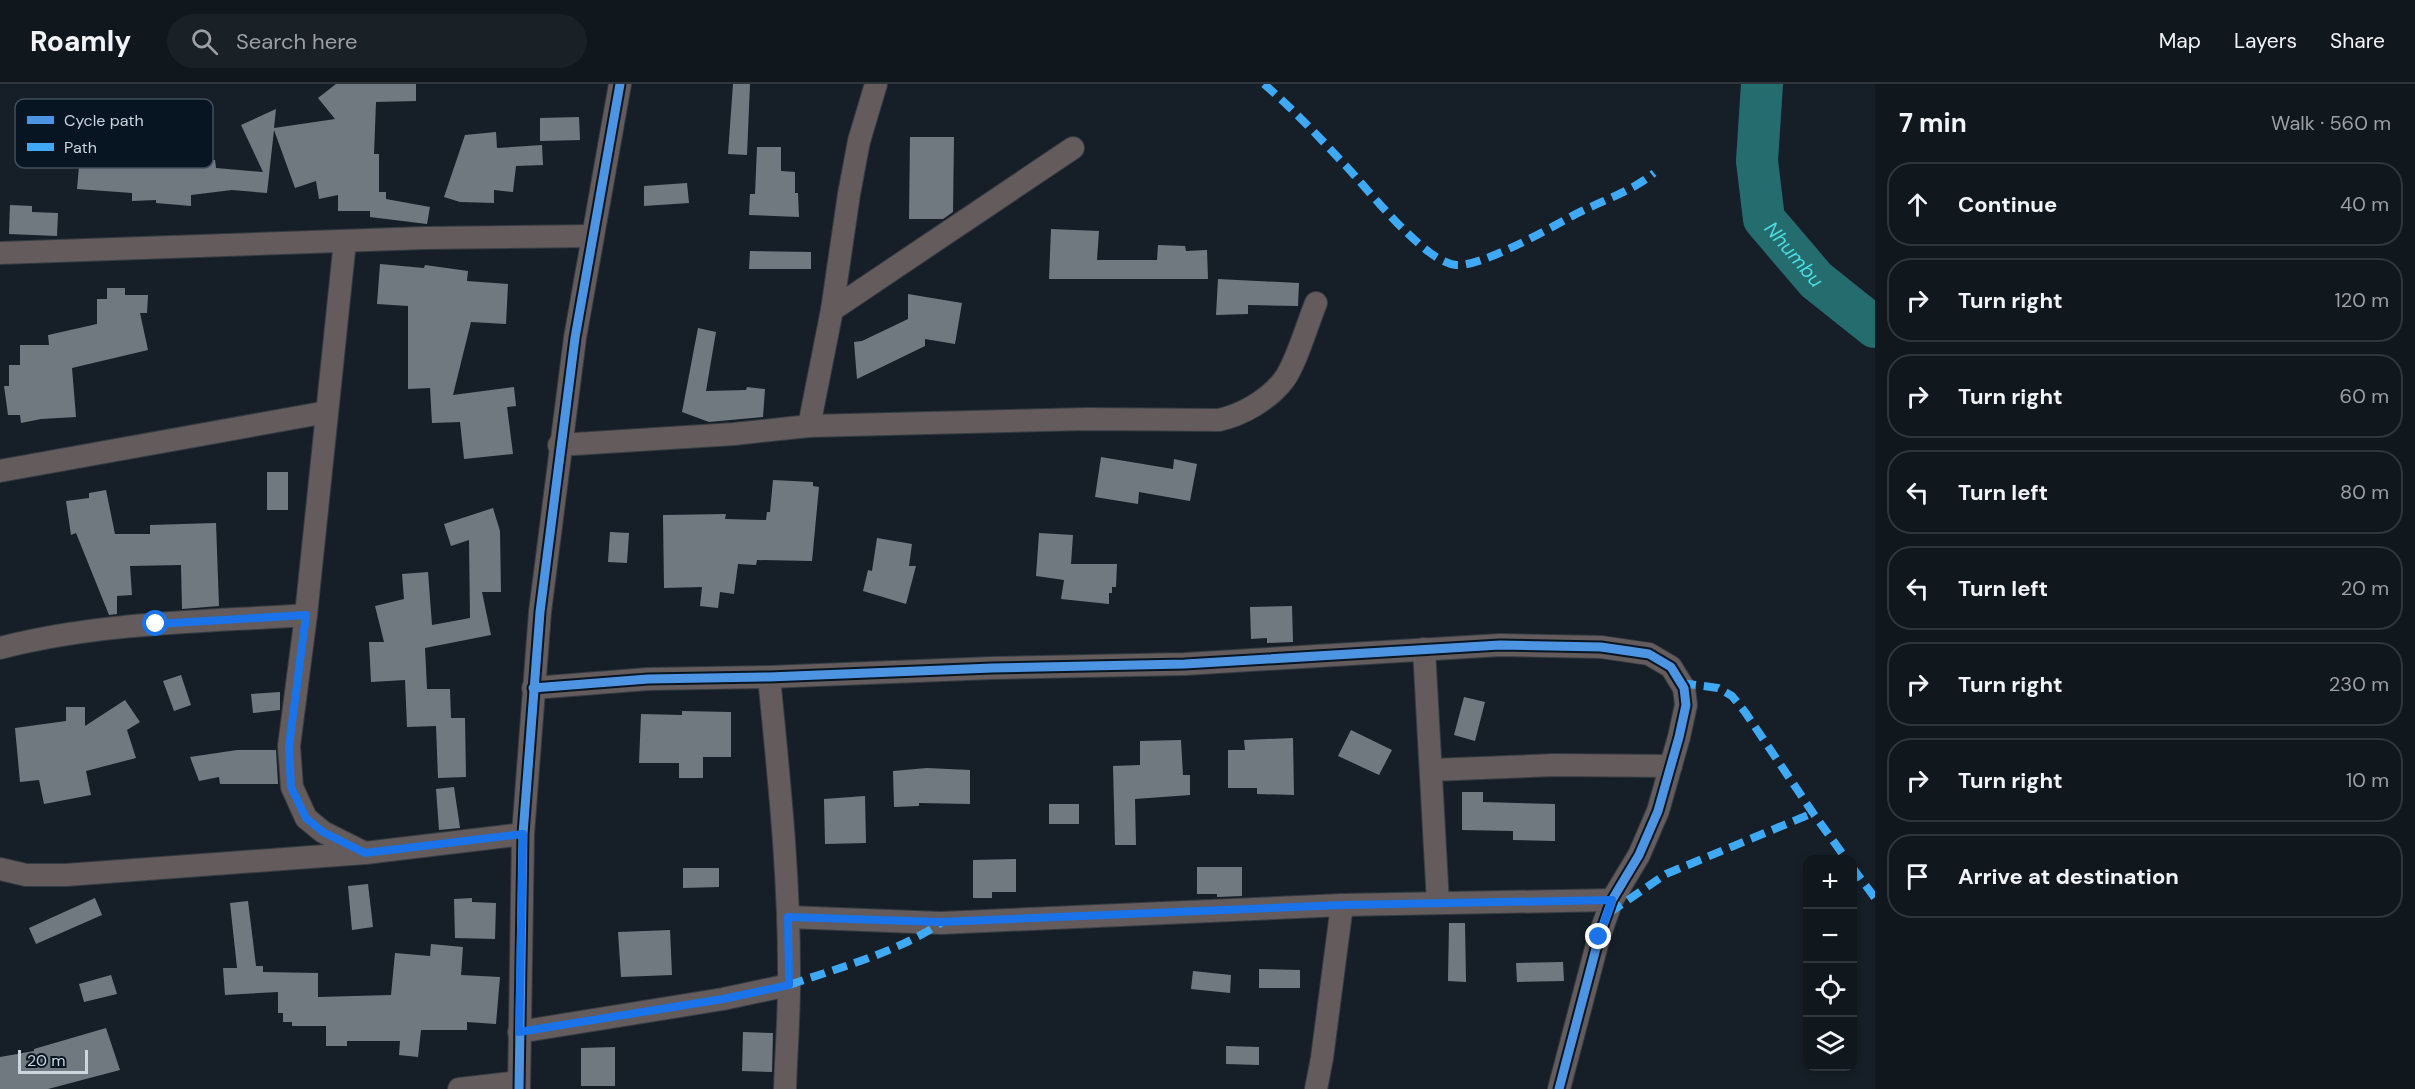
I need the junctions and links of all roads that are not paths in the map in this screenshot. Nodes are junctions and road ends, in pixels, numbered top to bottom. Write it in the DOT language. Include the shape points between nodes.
graph roads {
  1 [pos="620,84"];
  2 [pos="876,84"];
  3 [pos="1073,148"];
  4 [pos="592,236"];
  5 [pos="345,241"];
  6 [pos="0,253"];
  7 [pos="1316,303"];
  8 [pos="832,310"];
  9 [pos="327,412"];
  10 [pos="809,426"];
  11 [pos="559,445"];
  12 [pos="0,471"];
  13 [pos="306,615"];
  14 [pos="0,648"];
  15 [pos="1425,649"];
  16 [pos="769,677"];
  17 [pos="533,688"];
  18 [pos="1671,766"];
  19 [pos="1432,770"];
  20 [pos="523,834"];
  21 [pos="365,853"];
  22 [pos="0,869"];
  23 [pos="1612,900"];
  24 [pos="1438,903"];
  25 [pos="1342,905"];
  26 [pos="788,917"];
  27 [pos="789,985"];
  28 [pos="519,1032"];
  29 [pos="519,1086"];
  30 [pos="459,1089"];
  31 [pos="784,1089"];
  32 [pos="1316,1089"];
  33 [pos="1559,1089"];
  1 -- 4 [label="street"];
  2 -- 8 [label="street" via="859,141"];
  3 -- 8 [label="street"];
  4 -- 5 [label="street"];
  4 -- 11 [label="street"];
  5 -- 6 [label="street"];
  5 -- 9 [label="street"];
  7 -- 10 [label="street" via="1283,381 1234,417"];
  8 -- 10 [label="street"];
  9 -- 12 [label="street"];
  9 -- 13 [label="street"];
  10 -- 11 [label="street"];
  11 -- 17 [label="street"];
  13 -- 14 [label="street" via="110,628"];
  13 -- 21 [label="street" via="289,746 291,787 306,818 323,832"];
  15 -- 16 [label="street" via="1185,664"];
  15 -- 18 [label="street" via="1500,645 1601,647 1649,654 1671,667 1684,688 1686,705"];
  15 -- 19 [label="street"];
  16 -- 17 [label="street" via="648,679"];
  16 -- 26 [label="street"];
  17 -- 20 [label="street"];
  18 -- 19 [label="street"];
  18 -- 23 [label="street" via="1639,855"];
  19 -- 24 [label="street"];
  20 -- 21 [label="street"];
  20 -- 28 [label="street"];
  21 -- 22 [label="street" via="66,875 26,875"];
  23 -- 24 [label="street"];
  23 -- 33 [label="street"];
  24 -- 25 [label="street"];
  25 -- 26 [label="street" via="941,922"];
  25 -- 32 [label="street"];
  26 -- 27 [label="street"];
  27 -- 28 [label="street"];
  27 -- 31 [label="street"];
  28 -- 29 [label="street"];
  29 -- 30 [label="street"];
}
